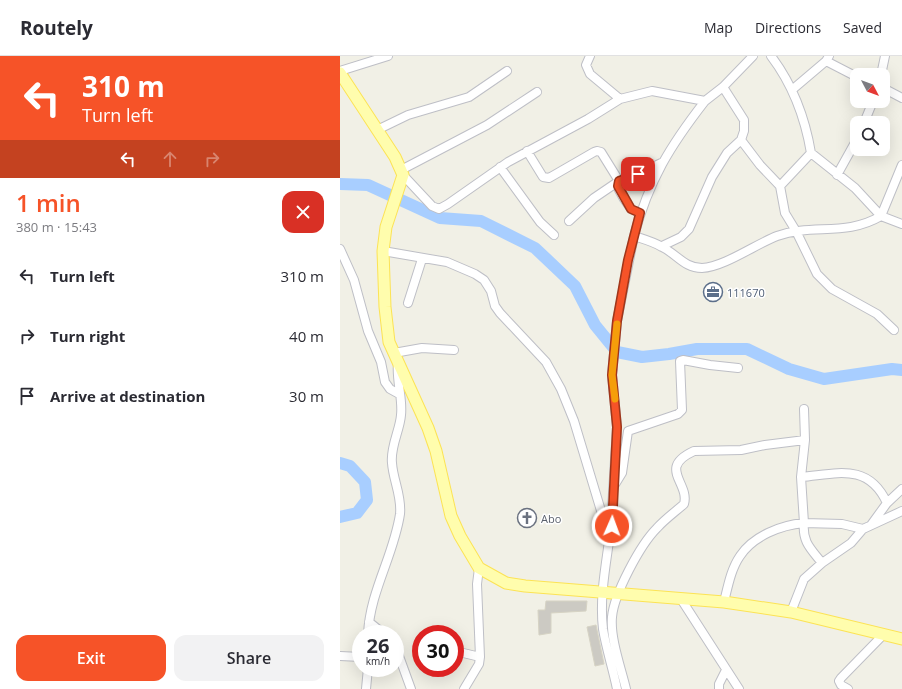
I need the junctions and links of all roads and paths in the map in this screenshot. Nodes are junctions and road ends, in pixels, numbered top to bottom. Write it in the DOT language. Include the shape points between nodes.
graph roads {
  1 [pos="388,56"];
  2 [pos="590,56"];
  3 [pos="753,56"];
  4 [pos="771,56"];
  5 [pos="885,56"];
  6 [pos="827,59"];
  7 [pos="882,68"];
  8 [pos="507,71"];
  9 [pos="340,72"];
  10 [pos="850,73"];
  11 [pos="723,87"];
  12 [pos="793,89"];
  13 [pos="537,92"];
  14 [pos="890,92"];
  15 [pos="902,98"];
  16 [pos="620,99"];
  17 [pos="705,101"];
  18 [pos="377,130"];
  19 [pos="741,140"];
  20 [pos="527,151"];
  21 [pos="850,152"];
  22 [pos="811,153"];
  23 [pos="661,163"];
  24 [pos="902,165"];
  25 [pos="500,167"];
  26 [pos="402,172"];
  27 [pos="837,175"];
  28 [pos="619,181"];
  29 [pos="780,186"];
  30 [pos="640,213"];
  31 [pos="881,216"];
  32 [pos="569,220"];
  33 [pos="902,224"];
  34 [pos="796,231"];
  35 [pos="554,235"];
  36 [pos="634,236"];
  37 [pos="662,246"];
  38 [pos="340,249"];
  39 [pos="383,251"];
  40 [pos="422,259"];
  41 [pos="408,303"];
  42 [pos="894,330"];
  43 [pos="454,350"];
  44 [pos="396,358"];
  45 [pos="738,368"];
  46 [pos="399,394"];
  47 [pos="804,409"];
  48 [pos="805,440"];
  49 [pos="801,477"];
  50 [pos="613,488"];
  51 [pos="902,489"];
  52 [pos="887,503"];
  53 [pos="902,511"];
  54 [pos="804,523"];
  55 [pos="612,526"];
  56 [pos="866,527"];
  57 [pos="822,563"];
  58 [pos="478,568"];
  59 [pos="602,594"];
  60 [pos="617,595"];
  61 [pos="681,599"];
  62 [pos="724,602"];
  63 [pos="791,612"];
  64 [pos="368,622"];
  65 [pos="372,625"];
  66 [pos="884,634"];
  67 [pos="902,639"];
  68 [pos="464,653"];
  69 [pos="340,656"];
  70 [pos="352,657"];
  71 [pos="480,657"];
  72 [pos="404,670"];
  73 [pos="726,670"];
  74 [pos="367,677"];
  75 [pos="366,689"];
  76 [pos="411,689"];
  77 [pos="464,689"];
  78 [pos="617,689"];
  79 [pos="626,689"];
  80 [pos="719,689"];
  81 [pos="739,689"];
  82 [pos="848,689"];
  1 -- 9 [label="street"];
  2 -- 16 [label="street" via="586,65 590,74"];
  3 -- 11 [label="street"];
  4 -- 12 [label="street"];
  5 -- 7 [label="street"];
  6 -- 10 [label="street"];
  6 -- 12 [label="street"];
  8 -- 18 [label="street" via="469,97 408,115"];
  9 -- 18 [label="main road"];
  11 -- 17 [label="street"];
  11 -- 19 [label="street" via="744,120"];
  12 -- 22 [label="street"];
  13 -- 26 [label="street" via="487,125"];
  14 -- 15 [label="street"];
  16 -- 17 [label="street" via="652,91"];
  16 -- 20 [label="street"];
  17 -- 23 [label="street"];
  18 -- 26 [label="main road"];
  19 -- 29 [label="street"];
  19 -- 37 [label="street" via="727,153 712,177 689,228 681,237"];
  20 -- 25 [label="street"];
  20 -- 28 [label="street" via="545,178 597,151 601,152"];
  21 -- 27 [label="street"];
  22 -- 27 [label="street"];
  22 -- 29 [label="street"];
  23 -- 28 [label="street"];
  23 -- 30 [label="street"];
  24 -- 31 [label="street"];
  25 -- 26 [label="street" via="438,209 432,206"];
  25 -- 35 [label="street" via="540,222"];
  26 -- 39 [label="main road"];
  27 -- 31 [label="street" via="855,188"];
  28 -- 30 [label="street" via="619,190 624,199 631,209"];
  28 -- 32 [label="street"];
  29 -- 34 [label="street" via="785,213"];
  30 -- 36 [label="street"];
  31 -- 33 [label="street"];
  31 -- 34 [label="street" via="867,224 852,228"];
  34 -- 37 [label="street" via="777,236 703,268 686,265"];
  34 -- 42 [label="street" via="812,267 824,282 877,314"];
  36 -- 37 [label="street"];
  36 -- 50 [label="street" via="617,321 612,375 617,427"];
  38 -- 46 [label="street" via="354,280 385,382 390,389"];
  39 -- 40 [label="street"];
  39 -- 44 [label="main road" via="388,334"];
  40 -- 41 [label="street"];
  40 -- 55 [label="street" via="447,262 484,280 500,313 546,362 574,421 602,514"];
  43 -- 44 [label="street" via="422,348"];
  44 -- 46 [label="street"];
  44 -- 58 [label="main road" via="428,428 452,516"];
  45 -- 50 [label="street" via="680,361 682,410 678,414 628,431 622,473"];
  46 -- 64 [label="street" via="402,413 391,461 400,500 400,512 393,546 378,584"];
  47 -- 48 [label="street"];
  48 -- 49 [label="street"];
  48 -- 60 [label="street" via="741,450 702,449 687,454 675,472 686,499 684,504 656,528 643,545"];
  49 -- 52 [label="street" via="839,472 858,474 874,484"];
  49 -- 54 [label="street"];
  50 -- 55 [label="street"];
  51 -- 52 [label="street"];
  52 -- 56 [label="street"];
  53 -- 56 [label="street"];
  54 -- 56 [label="street"];
  54 -- 57 [label="street" via="805,540"];
  54 -- 62 [label="street" via="781,527 758,539 740,554 732,571"];
  55 -- 59 [label="street"];
  56 -- 57 [label="street" via="850,543"];
  57 -- 63 [label="street" via="804,580"];
  58 -- 59 [label="main road" via="506,583"];
  58 -- 71 [label="street"];
  59 -- 60 [label="main road"];
  59 -- 78 [label="street" via="603,630"];
  60 -- 61 [label="main road"];
  60 -- 79 [label="street" via="612,630"];
  61 -- 62 [label="main road"];
  61 -- 73 [label="street"];
  62 -- 63 [label="main road"];
  63 -- 66 [label="main road"];
  64 -- 65 [label="street"];
  66 -- 67 [label="main road"];
  66 -- 82 [label="street" via="839,681"];
  68 -- 71 [label="street"];
  69 -- 70 [label="street"];
  71 -- 77 [label="street" via="479,664"];
  72 -- 76 [label="street"];
  73 -- 80 [label="street"];
  73 -- 81 [label="street"];
  74 -- 75 [label="street"];
}
